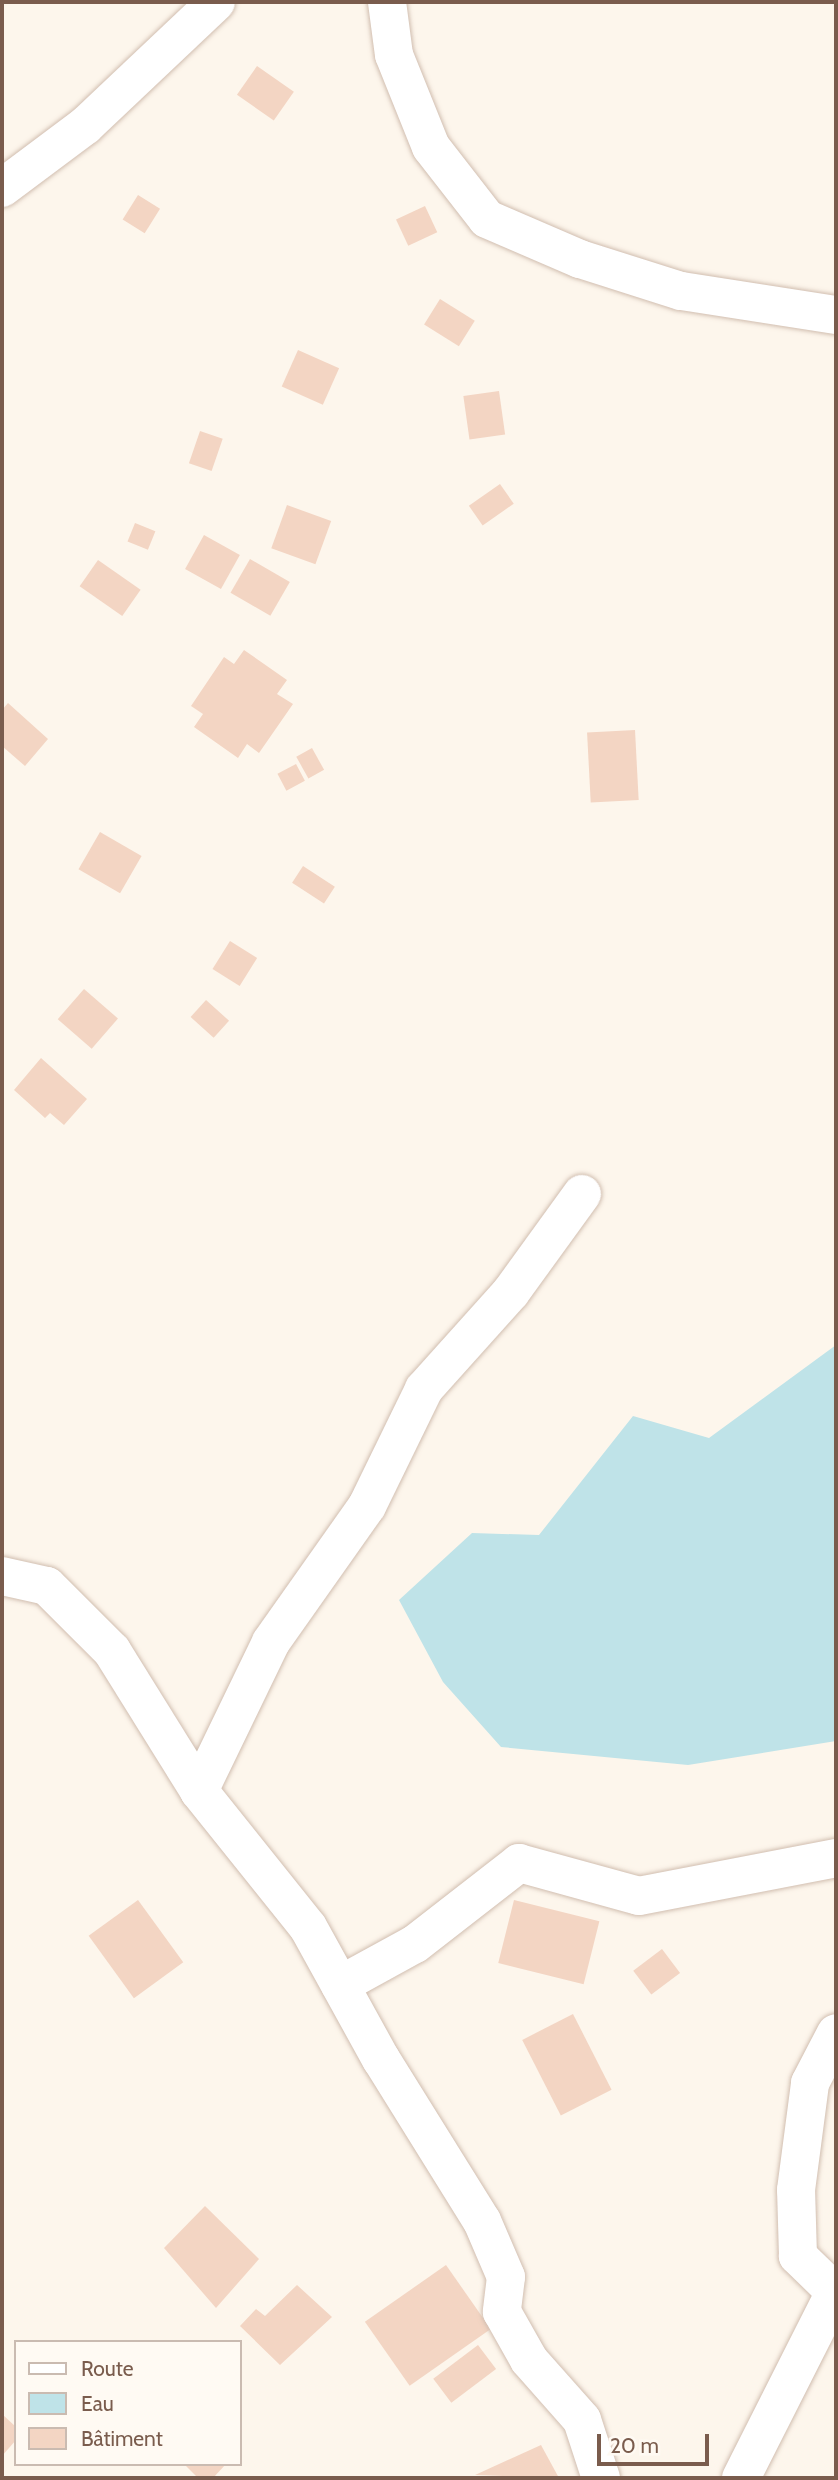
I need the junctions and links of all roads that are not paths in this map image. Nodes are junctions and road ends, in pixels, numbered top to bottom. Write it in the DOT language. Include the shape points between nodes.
graph roads {
  1 [pos="216,2"];
  2 [pos="387,2"];
  3 [pos="2,188"];
  4 [pos="836,316"];
  5 [pos="582,1194"];
  6 [pos="2,1576"];
  7 [pos="200,1791"];
  8 [pos="836,1857"];
  9 [pos="340,1985"];
  10 [pos="836,2033"];
  11 [pos="601,2478"];
  12 [pos="741,2478"];
  1 -- 3 [label="street" via="85,126"];
  2 -- 4 [label="street" via="394,55 431,148 487,219 580,259 681,291"];
  5 -- 7 [label="street" via="510,1292 424,1389 367,1506 271,1642"];
  6 -- 7 [label="street" via="47,1586 112,1651"];
  7 -- 9 [label="street" via="308,1927"];
  8 -- 9 [label="street" via="639,1896 519,1863 415,1944"];
  9 -- 11 [label="street" via="482,2221 506,2277 502,2312 529,2360 582,2420"];
  10 -- 12 [label="street" via="810,2082 796,2190 798,2256 835,2291"];
}
